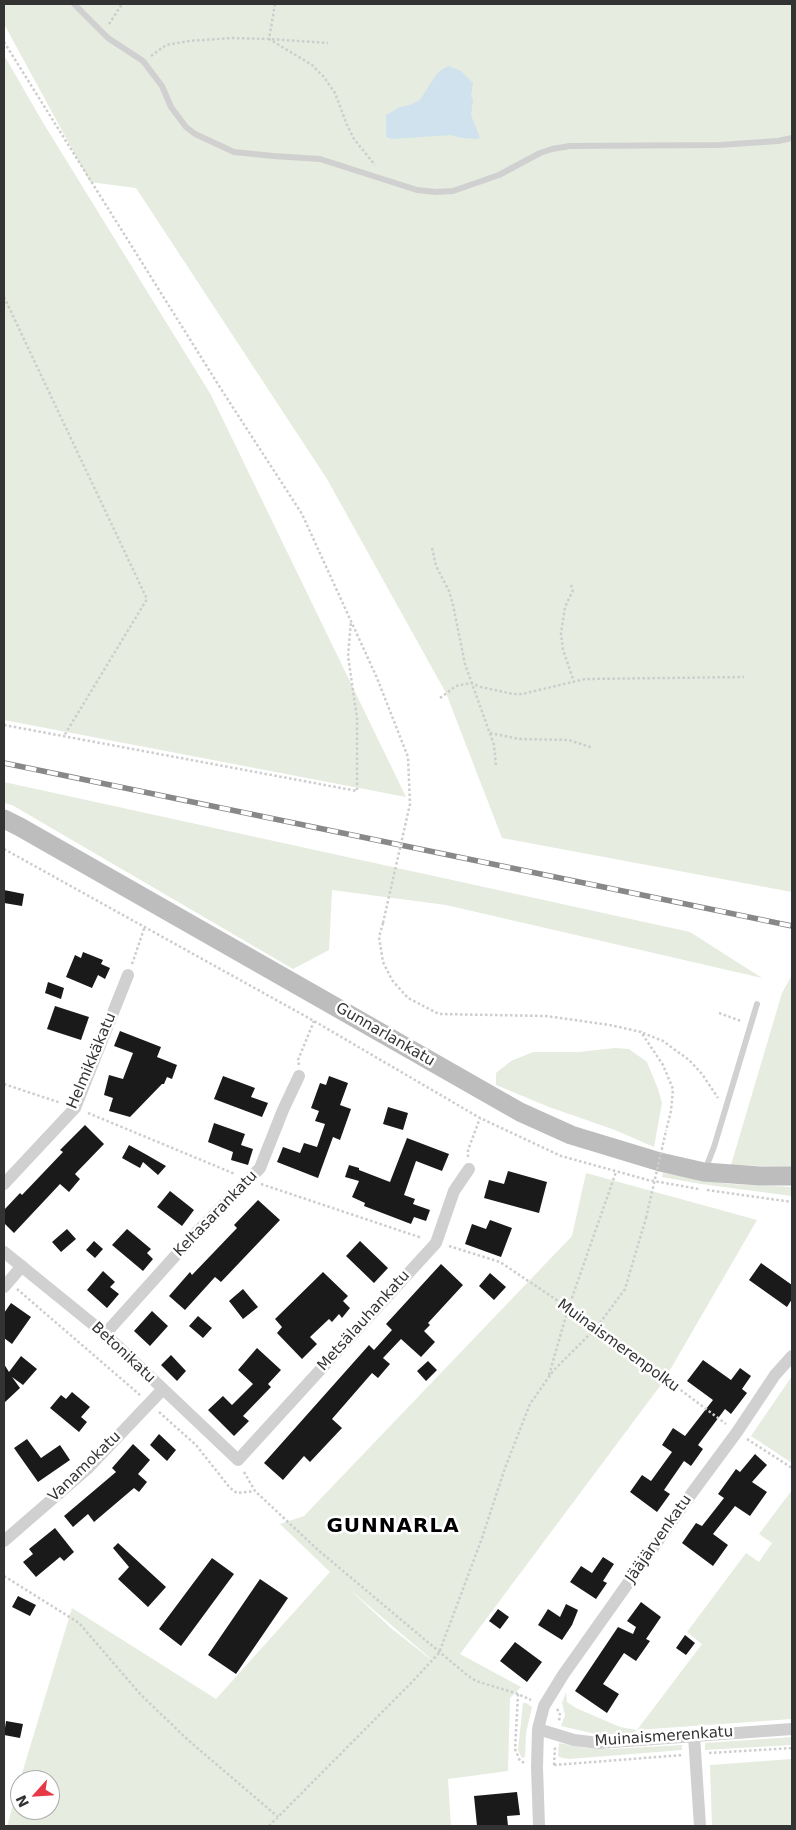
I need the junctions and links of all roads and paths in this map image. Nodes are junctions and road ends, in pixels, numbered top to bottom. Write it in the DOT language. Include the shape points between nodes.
graph roads {
  1 [pos="74,4"];
  2 [pos="122,4"];
  3 [pos="275,4"];
  4 [pos="103,33"];
  5 [pos="268,39"];
  6 [pos="4,42"];
  7 [pos="328,43"];
  8 [pos="143,61"];
  9 [pos="792,138"];
  10 [pos="383,180"];
  11 [pos="4,297"];
  12 [pos="432,548"];
  13 [pos="571,585"];
  14 [pos="351,620"];
  15 [pos="744,677"];
  16 [pos="574,682"];
  17 [pos="471,683"];
  18 [pos="440,698"];
  19 [pos="4,724"];
  20 [pos="490,733"];
  21 [pos="64,736"];
  22 [pos="593,748"];
  23 [pos="496,766"];
  24 [pos="4,819"];
  25 [pos="4,849"];
  26 [pos="145,926"];
  27 [pos="128,975"];
  28 [pos="757,1004"];
  29 [pos="719,1013"];
  30 [pos="314,1021"];
  31 [pos="751,1024"];
  32 [pos="641,1032"];
  33 [pos="299,1076"];
  34 [pos="4,1084"];
  35 [pos="75,1108"];
  36 [pos="725,1109"];
  37 [pos="468,1169"];
  38 [pos="616,1171"];
  39 [pos="704,1172"];
  40 [pos="792,1176"];
  41 [pos="248,1180"];
  42 [pos="4,1184"];
  43 [pos="436,1242"];
  44 [pos="4,1252"];
  45 [pos="22,1266"];
  46 [pos="6,1285"];
  47 [pos="568,1309"];
  48 [pos="597,1327"];
  49 [pos="105,1334"];
  50 [pos="792,1356"];
  51 [pos="548,1379"];
  52 [pos="162,1389"];
  53 [pos="149,1404"];
  54 [pos="737,1432"];
  55 [pos="238,1460"];
  56 [pos="792,1468"];
  57 [pos="255,1491"];
  58 [pos="4,1541"];
  59 [pos="4,1576"];
  60 [pos="439,1653"];
  61 [pos="544,1706"];
  62 [pos="792,1728"];
  63 [pos="538,1729"];
  64 [pos="555,1735"];
  65 [pos="694,1736"];
  66 [pos="554,1765"];
  67 [pos="278,1817"];
  68 [pos="269,1826"];
  69 [pos="539,1826"];
  70 [pos="700,1826"];
  1 -- 4 [label="lane"];
  2 -- 4 [label="path"];
  3 -- 5 [label="path"];
  4 -- 8 [label="lane"];
  5 -- 7 [label="path"];
  5 -- 8 [label="path" via="188,41 166,45"];
  5 -- 10 [label="path" via="312,64 324,77 336,93 354,139"];
  6 -- 14 [label="path" via="302,514"];
  8 -- 10 [label="lane" via="186,128 215,144 234,152 320,159"];
  9 -- 10 [label="lane" via="720,145 552,148 499,175 453,192 417,190"];
  11 -- 21 [label="path" via="147,599"];
  12 -- 17 [label="path" via="436,566 454,605"];
  13 -- 16 [label="path" via="573,590 565,607 561,633"];
  14 -- 21 [label="path" via="348,656 358,718 357,791"];
  14 -- 32 [label="path, bridge" via="408,757 410,804 379,937 383,962 392,980 408,998 439,1014 546,1016"];
  15 -- 16 [label="path" via="585,679"];
  16 -- 17 [label="path" via="522,694"];
  17 -- 18 [label="path" via="456,686"];
  17 -- 20 [label="path"];
  19 -- 21 [label="path"];
  20 -- 22 [label="path" via="519,739 569,740"];
  20 -- 23 [label="path"];
  24 -- 39 [label="street, Gunnarlankatu" via="520,1112 571,1135"];
  25 -- 26 [label="path"];
  26 -- 27 [label="path"];
  26 -- 30 [label="path"];
  27 -- 35 [label="street, Helmikkäkatu"];
  28 -- 31 [label="lane"];
  29 -- 31 [label="path"];
  30 -- 33 [label="path" via="298,1060"];
  30 -- 37 [label="path" via="480,1118 468,1150"];
  31 -- 36 [label="lane"];
  32 -- 36 [label="path" via="663,1041 689,1060"];
  32 -- 48 [label="path, bridge" via="663,1065 673,1089 671,1111 646,1218 625,1289"];
  33 -- 41 [label="street, Keltasarankatu" via="260,1168"];
  34 -- 35 [label="path, Muinaismerenpolku"];
  35 -- 41 [label="path, Muinaismerenpolku"];
  35 -- 42 [label="street, Helmikkäkatu"];
  36 -- 39 [label="lane"];
  37 -- 43 [label="street, Metsälauhankatu" via="454,1191"];
  38 -- 47 [label="path"];
  39 -- 40 [label="street, Gunnarlankatu"];
  41 -- 43 [label="path, Muinaismerenpolku"];
  41 -- 49 [label="street, Keltasarankatu"];
  43 -- 47 [label="path, Muinaismerenpolku" via="500,1262"];
  43 -- 55 [label="street, Metsälauhankatu"];
  44 -- 45 [label="street, Betonikatu"];
  45 -- 46 [label="street"];
  45 -- 49 [label="street, Betonikatu"];
  46 -- 53 [label="path"];
  47 -- 48 [label="path, Muinaismerenpolku"];
  47 -- 51 [label="path"];
  48 -- 51 [label="path"];
  48 -- 54 [label="path, Muinaismerenpolku"];
  49 -- 52 [label="street, Betonikatu"];
  50 -- 54 [label="street, Jääjärvenkatu" via="775,1375"];
  51 -- 60 [label="path" via="530,1404"];
  52 -- 53 [label="street, Vanamokatu"];
  52 -- 55 [label="street, Betonikatu"];
  53 -- 57 [label="path" via="196,1445 230,1488 238,1493"];
  53 -- 58 [label="street, Vanamokatu" via="87,1469"];
  54 -- 56 [label="path, Muinaismerenpolku"];
  54 -- 61 [label="street, Jääjärvenkatu" via="568,1667"];
  55 -- 57 [label="path"];
  57 -- 60 [label="path" via="318,1550"];
  59 -- 67 [label="path" via="79,1624 141,1696"];
  60 -- 61 [label="path" via="466,1676"];
  60 -- 67 [label="path"];
  61 -- 63 [label="street, Jääjärvenkatu"];
  61 -- 64 [label="path" via="554,1706 560,1713"];
  62 -- 65 [label="street, Muinaismerenkatu"];
  63 -- 64 [label="street, Muinaismerenkatu"];
  63 -- 69 [label="street, Jääjärvenkatu"];
  64 -- 65 [label="street, Muinaismerenkatu" via="599,1743"];
  64 -- 66 [label="path"];
  65 -- 70 [label="street"];
  67 -- 68 [label="path"];
}
